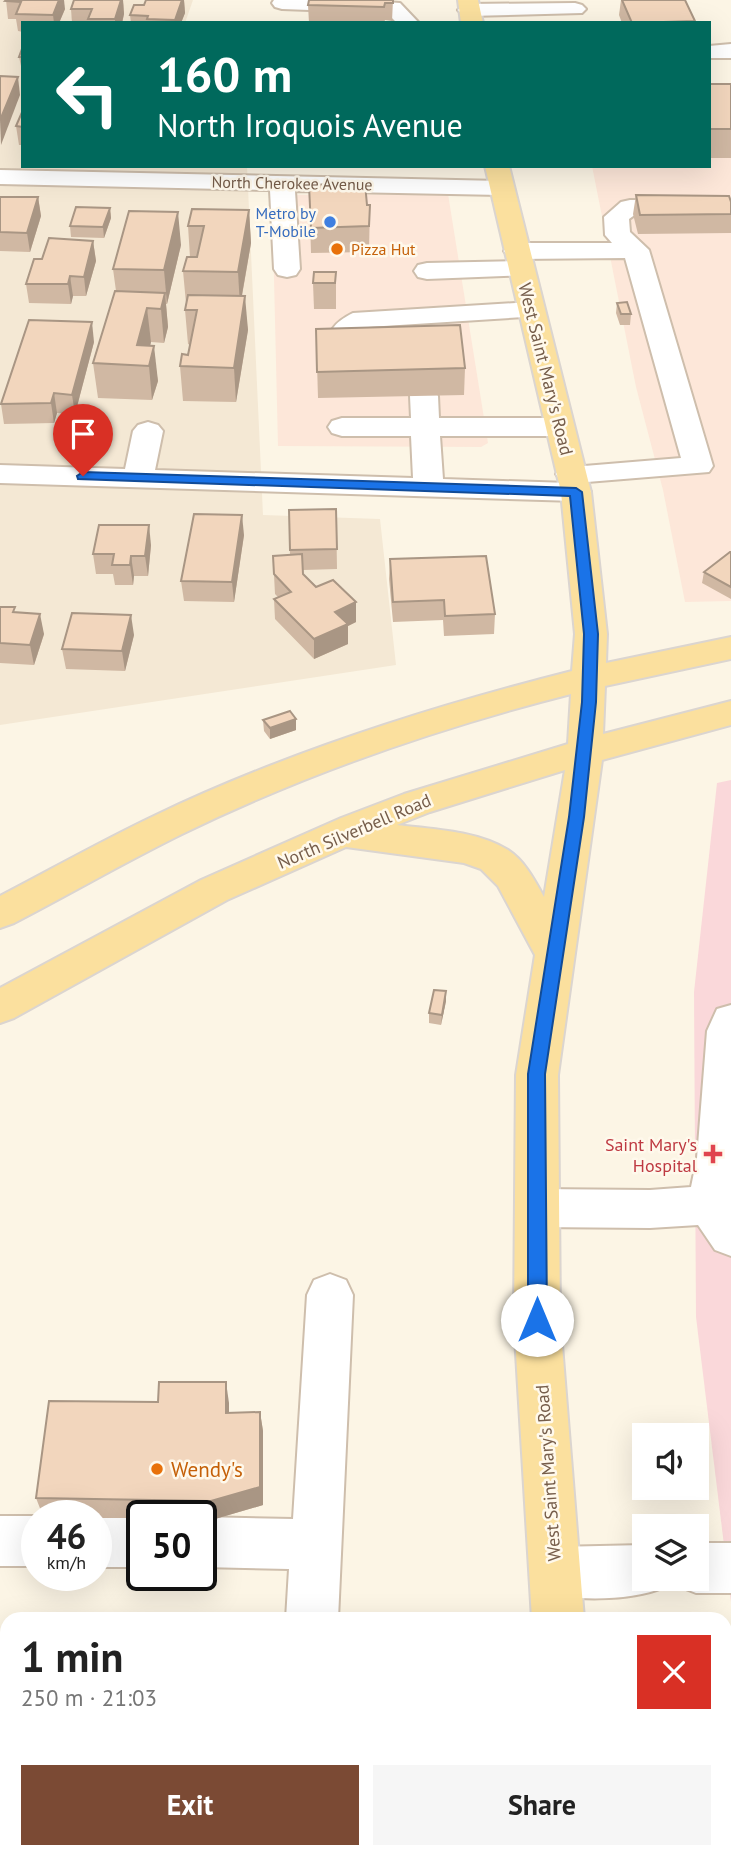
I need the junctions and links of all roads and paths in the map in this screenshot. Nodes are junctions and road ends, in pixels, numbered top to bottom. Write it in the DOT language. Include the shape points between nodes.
graph roads {
  1 [pos="282,3"];
  2 [pos="337,5"];
  3 [pos="363,5"];
  4 [pos="575,9"];
  5 [pos="470,11"];
  6 [pos="407,21"];
  7 [pos="731,51"];
  8 [pos="711,52"];
  9 [pos="0,177"];
  10 [pos="499,177"];
  11 [pos="282,183"];
  12 [pos="731,208"];
  13 [pos="636,250"];
  14 [pos="519,260"];
  15 [pos="287,269"];
  16 [pos="427,271"];
  17 [pos="531,310"];
  18 [pos="340,354"];
  19 [pos="424,396"];
  20 [pos="342,397"];
  21 [pos="560,426"];
  22 [pos="425,427"];
  23 [pos="148,431"];
  24 [pos="343,456"];
  25 [pos="0,474"];
  26 [pos="138,478"];
  27 [pos="574,483"];
  28 [pos="428,487"];
  29 [pos="731,648"];
  30 [pos="590,678"];
  31 [pos="731,713"];
  32 [pos="585,752"];
  33 [pos="342,833"];
  34 [pos="0,913"];
  35 [pos="555,955"];
  36 [pos="0,1007"];
  37 [pos="731,1021"];
  38 [pos="537,1208"];
  39 [pos="720,1220"];
  40 [pos="330,1295"];
  41 [pos="0,1541"];
  42 [pos="21,1541"];
  43 [pos="217,1542"];
  44 [pos="316,1545"];
  45 [pos="709,1568"];
  46 [pos="731,1568"];
  47 [pos="632,1573"];
  48 [pos="556,1595"];
  49 [pos="312,1612"];
  1 -- 2 [label="street"];
  3 -- 6 [label="street" via="393,7"];
  4 -- 5 [label="street"];
  7 -- 8 [label="street"];
  9 -- 11 [label="street, North Cherokee Avenue"];
  10 -- 11 [label="street, North Cherokee Avenue"];
  10 -- 14 [label="main road, West Saint Mary's Road"];
  11 -- 15 [label="street"];
  12 -- 13 [label="street" via="630,207 616,217 618,235"];
  13 -- 14 [label="street"];
  13 -- 27 [label="street" via="698,466"];
  14 -- 16 [label="street"];
  14 -- 17 [label="main road, West Saint Mary's Road"];
  17 -- 18 [label="street" via="421,328 363,319 345,328"];
  17 -- 21 [label="main road, West Saint Mary's Road"];
  19 -- 22 [label="street"];
  20 -- 24 [label="street"];
  21 -- 22 [label="street"];
  21 -- 27 [label="main road, West Saint Mary's Road"];
  22 -- 24 [label="street"];
  22 -- 28 [label="street"];
  23 -- 26 [label="street"];
  24 -- 26 [label="street"];
  24 -- 28 [label="street"];
  25 -- 26 [label="street"];
  27 -- 28 [label="street"];
  27 -- 30 [label="main road, West Saint Mary's Road" via="591,634"];
  29 -- 30 [label="main road"];
  30 -- 32 [label="main road, West Saint Mary's Road"];
  30 -- 34 [label="main road" via="480,707 332,755 170,824"];
  31 -- 32 [label="main road, North Silverbell Road"];
  32 -- 33 [label="main road, North Silverbell Road" via="417,803"];
  32 -- 35 [label="main road, West Saint Mary's Road"];
  33 -- 35 [label="main road" via="453,848 494,859 512,876"];
  33 -- 36 [label="main road, North Silverbell Road" via="214,890"];
  35 -- 38 [label="main road, West Saint Mary's Road" via="537,1074"];
  37 -- 39 [label="street" via="718,1158"];
  38 -- 39 [label="street" via="650,1209"];
  38 -- 48 [label="main road, West Saint Mary's Road" via="537,1320"];
  40 -- 44 [label="street"];
  41 -- 42 [label="street"];
  43 -- 44 [label="street"];
  44 -- 49 [label="street"];
  45 -- 46 [label="street"];
  47 -- 48 [label="street"];
}
